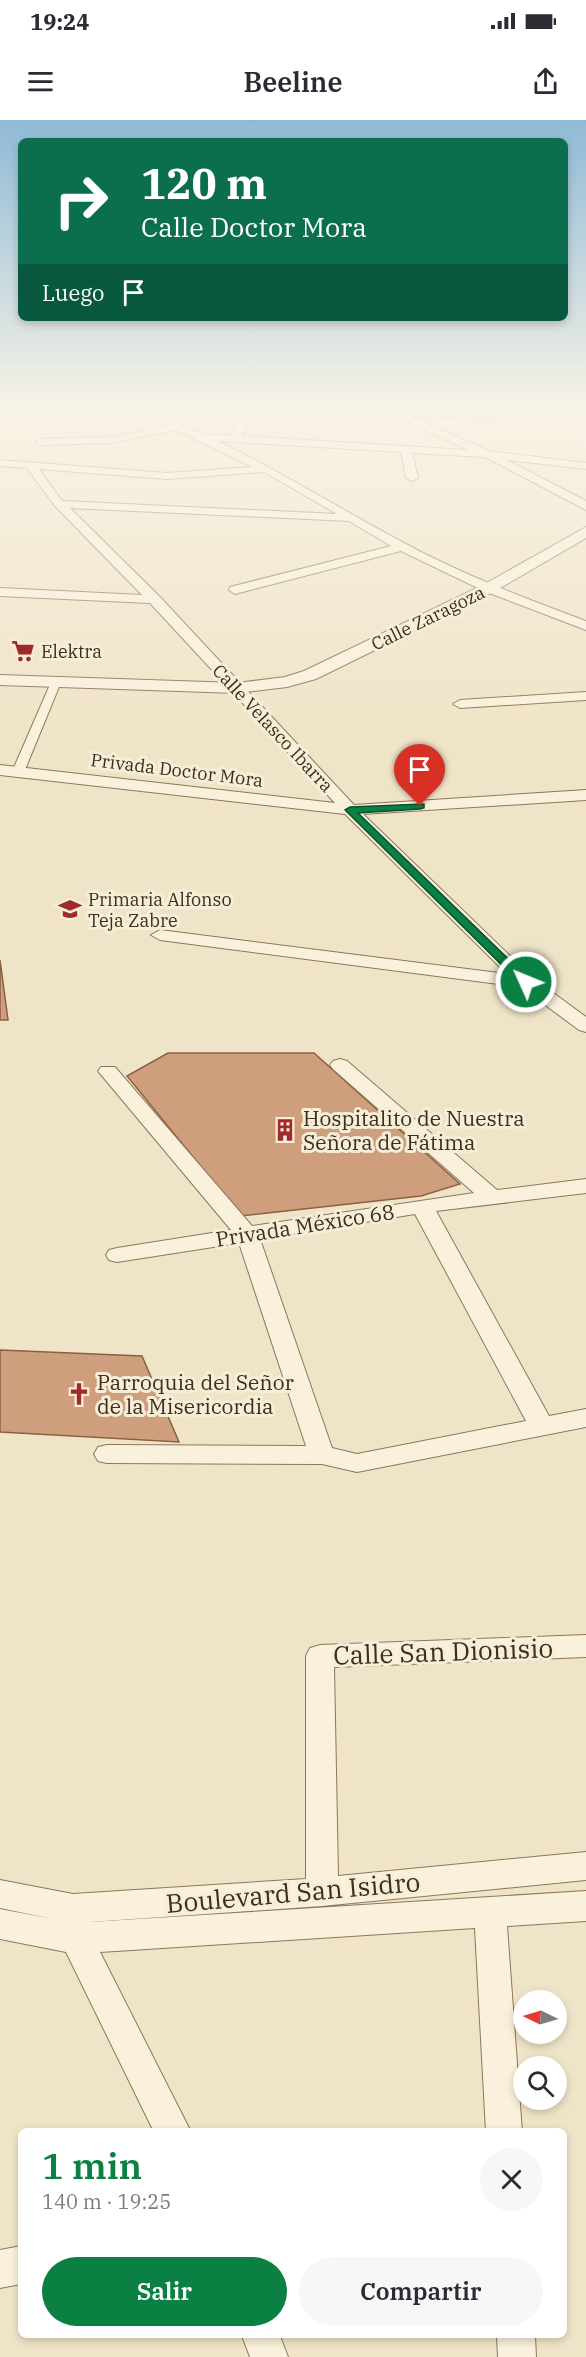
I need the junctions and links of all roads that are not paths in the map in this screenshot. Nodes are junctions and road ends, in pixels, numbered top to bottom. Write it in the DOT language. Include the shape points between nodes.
graph roads {
  1 [pos="70,515"];
  2 [pos="207,515"];
  3 [pos="344,515"];
  4 [pos="349,518"];
  5 [pos="586,532"];
  6 [pos="402,547"];
  7 [pos="489,588"];
  8 [pos="235,590"];
  9 [pos="0,591"];
  10 [pos="154,599"];
  11 [pos="586,626"];
  12 [pos="0,675"];
  13 [pos="0,680"];
  14 [pos="56,682"];
  15 [pos="234,686"];
  16 [pos="586,696"];
  17 [pos="460,704"];
  18 [pos="0,770"];
  19 [pos="18,772"];
  20 [pos="586,795"];
  21 [pos="350,810"];
  22 [pos="160,935"];
  23 [pos="526,982"];
  24 [pos="586,1026"];
  25 [pos="340,1065"];
  26 [pos="108,1071"];
  27 [pos="586,1186"];
  28 [pos="493,1198"];
  29 [pos="422,1206"];
  30 [pos="247,1234"];
  31 [pos="117,1255"];
  32 [pos="586,1418"];
  33 [pos="542,1426"];
  34 [pos="106,1454"];
  35 [pos="322,1455"];
  36 [pos="586,1646"];
  37 [pos="586,1866"];
  38 [pos="322,1892"];
  39 [pos="0,1894"];
  40 [pos="586,1906"];
  41 [pos="490,1913"];
  42 [pos="0,1924"];
  43 [pos="74,1924"];
  44 [pos="170,2128"];
  45 [pos="504,2128"];
  46 [pos="18,2266"];
  47 [pos="0,2269"];
  48 [pos="262,2338"];
  49 [pos="516,2338"];
  50 [pos="269,2357"];
  51 [pos="517,2357"];
  1 -- 10 [label="street, Calle Velasco Ibarra"];
  2 -- 4 [label="street"];
  3 -- 4 [label="street"];
  4 -- 6 [label="street"];
  5 -- 7 [label="street, Calle Zaragoza"];
  6 -- 7 [label="street"];
  6 -- 8 [label="street"];
  7 -- 11 [label="street"];
  7 -- 15 [label="street, Calle Zaragoza" via="310,675 287,682"];
  9 -- 10 [label="street"];
  10 -- 15 [label="street, Calle Velasco Ibarra"];
  12 -- 15 [label="street, Calle Zaragoza"];
  13 -- 14 [label="street, Calle Zaragoza"];
  14 -- 15 [label="street, Calle Zaragoza"];
  14 -- 19 [label="street"];
  15 -- 21 [label="street, Calle Velasco Ibarra"];
  16 -- 17 [label="street"];
  18 -- 19 [label="street, Privada Doctor Mora"];
  19 -- 21 [label="street, Privada Doctor Mora"];
  20 -- 21 [label="street, Privada Doctor Mora"];
  21 -- 23 [label="street, Calle Velasco Ibarra"];
  22 -- 23 [label="street"];
  23 -- 24 [label="street, Calle Velasco Ibarra"];
  25 -- 28 [label="street"];
  26 -- 30 [label="street"];
  27 -- 28 [label="street, Privada México 68"];
  28 -- 29 [label="street, Privada México 68"];
  29 -- 30 [label="street, Privada México 68"];
  29 -- 33 [label="street"];
  30 -- 31 [label="street, Privada México 68"];
  30 -- 35 [label="street"];
  32 -- 33 [label="street"];
  33 -- 35 [label="street" via="357,1463"];
  34 -- 35 [label="street"];
  36 -- 38 [label="street, Calle San Dionisio" via="320,1656"];
  37 -- 38 [label="street, Boulevard San Isidro"];
  38 -- 43 [label="street, Boulevard San Isidro"];
  39 -- 43 [label="street, Boulevard San Isidro"];
  40 -- 41 [label="street, Boulevard San Isidro"];
  41 -- 43 [label="street, Boulevard San Isidro"];
  41 -- 45 [label="street"];
  42 -- 43 [label="street, Boulevard San Isidro"];
  43 -- 44 [label="street"];
  46 -- 47 [label="street"];
  48 -- 50 [label="street"];
  49 -- 51 [label="street"];
}
